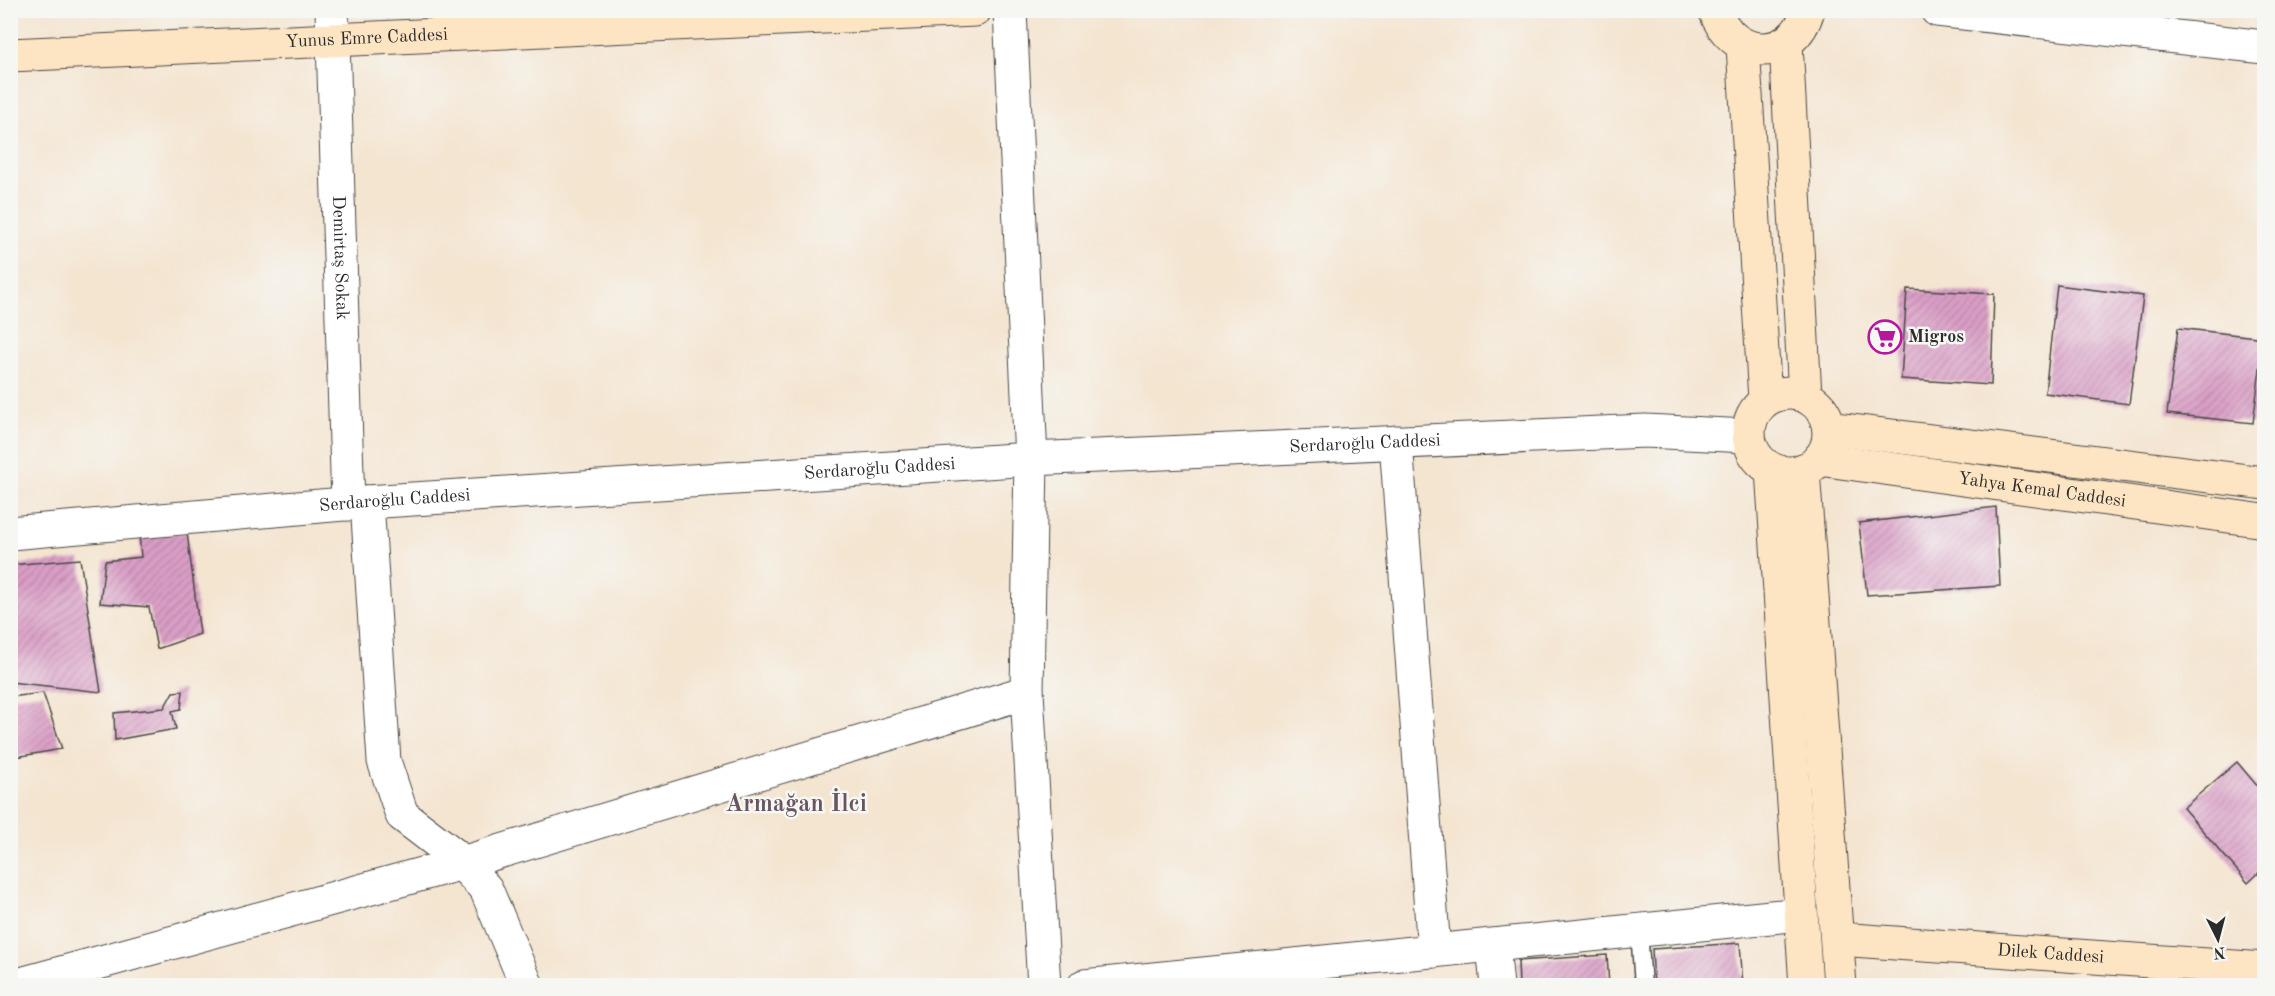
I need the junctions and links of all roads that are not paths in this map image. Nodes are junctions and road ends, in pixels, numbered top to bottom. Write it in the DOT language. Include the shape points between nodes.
graph roads {
  1 [pos="975,10"];
  2 [pos="1010,10"];
  3 [pos="1715,10"];
  4 [pos="1808,10"];
  5 [pos="1937,10"];
  6 [pos="333,25"];
  7 [pos="1786,43"];
  8 [pos="1743,46"];
  9 [pos="2265,47"];
  10 [pos="10,55"];
  11 [pos="1805,396"];
  12 [pos="1765,400"];
  13 [pos="1829,428"];
  14 [pos="1748,436"];
  15 [pos="1396,442"];
  16 [pos="1031,459"];
  17 [pos="1798,466"];
  18 [pos="2265,483"];
  19 [pos="357,503"];
  20 [pos="2265,520"];
  21 [pos="10,533"];
  22 [pos="1027,692"];
  23 [pos="462,863"];
  24 [pos="1801,914"];
  25 [pos="1639,930"];
  26 [pos="1838,939"];
  27 [pos="1493,945"];
  28 [pos="1434,951"];
  29 [pos="2265,969"];
  30 [pos="1298,975"];
  31 [pos="14,986"];
  32 [pos="526,986"];
  33 [pos="1044,986"];
  34 [pos="1084,986"];
  35 [pos="1497,986"];
  36 [pos="1643,986"];
  37 [pos="1806,986"];
  38 [pos="1840,986"];
  1 -- 6 [label="main road, Yunus Emre Caddesi"];
  2 -- 16 [label="street"];
  3 -- 8 [label="main road" via="1720,25"];
  4 -- 7 [label="main road" via="1804,23"];
  5 -- 9 [label="street"];
  6 -- 10 [label="main road, Yunus Emre Caddesi"];
  6 -- 19 [label="street, Demirtaş Sokak"];
  7 -- 8 [label="main road" via="1772,48"];
  7 -- 11 [label="main road"];
  8 -- 12 [label="main road"];
  11 -- 12 [label="main road" via="1784,392"];
  11 -- 13 [label="main road" via="1821,409"];
  12 -- 14 [label="main road" via="1752,416"];
  13 -- 17 [label="main road" via="1826,449"];
  13 -- 18 [label="main road, Yahya Kemal Caddesi"];
  14 -- 15 [label="street, Serdaroğlu Caddesi" via="1645,431"];
  14 -- 17 [label="main road" via="1756,456"];
  15 -- 16 [label="street, Serdaroğlu Caddesi"];
  15 -- 28 [label="street"];
  16 -- 19 [label="street, Serdaroğlu Caddesi"];
  16 -- 22 [label="street"];
  17 -- 20 [label="main road, Yahya Kemal Caddesi"];
  17 -- 24 [label="main road"];
  17 -- 26 [label="main road"];
  19 -- 21 [label="street, Serdaroğlu Caddesi"];
  19 -- 23 [label="street, Demirtaş Sokak" via="384,761 402,815"];
  22 -- 23 [label="street"];
  22 -- 33 [label="street"];
  23 -- 31 [label="street"];
  23 -- 32 [label="street, Demirtaş Sokak" via="486,889"];
  24 -- 25 [label="street"];
  24 -- 37 [label="main road"];
  25 -- 27 [label="street"];
  25 -- 36 [label="lane"];
  26 -- 29 [label="main road, Dilek Caddesi"];
  26 -- 38 [label="main road"];
  27 -- 28 [label="street"];
  27 -- 35 [label="street"];
  28 -- 30 [label="street"];
  30 -- 34 [label="street"];
}
